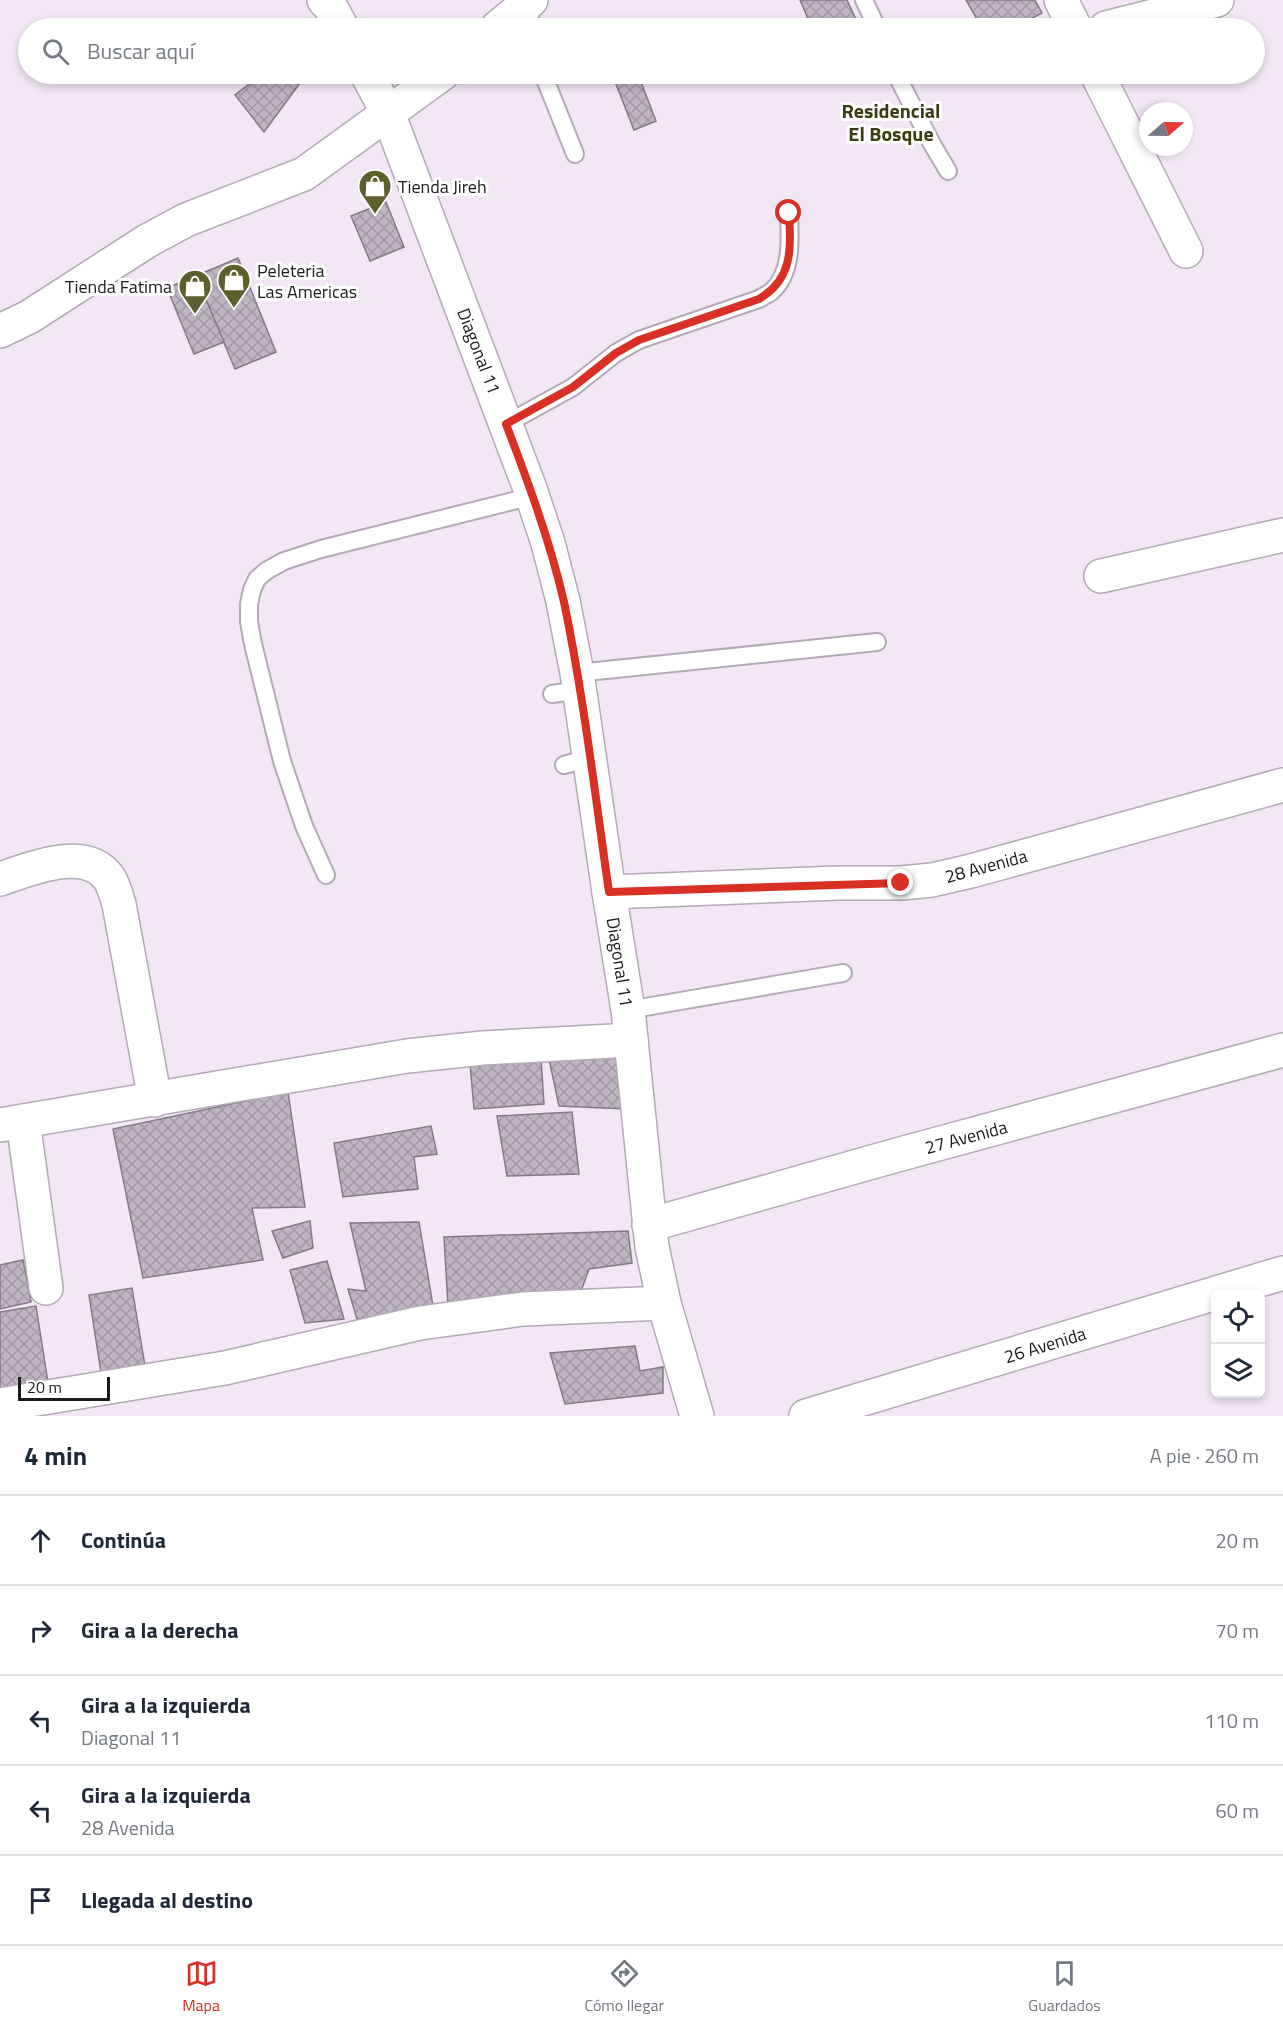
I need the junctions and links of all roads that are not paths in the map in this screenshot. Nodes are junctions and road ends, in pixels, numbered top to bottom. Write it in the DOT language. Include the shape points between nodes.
graph roads {
  1 [pos="531,0"];
  2 [pos="537,0"];
  3 [pos="864,0"];
  4 [pos="1061,0"];
  5 [pos="1217,0"];
  6 [pos="508,18"];
  7 [pos="529,18"];
  8 [pos="872,18"];
  9 [pos="1070,18"];
  10 [pos="1146,18"];
  11 [pos="372,84"];
  12 [pos="428,84"];
  13 [pos="547,84"];
  14 [pos="901,84"];
  15 [pos="1102,84"];
  16 [pos="388,113"];
  17 [pos="575,154"];
  18 [pos="948,171"];
  19 [pos="789,213"];
  20 [pos="1186,251"];
  21 [pos="0,331"];
  22 [pos="506,424"];
  23 [pos="533,496"];
  24 [pos="1283,535"];
  25 [pos="1101,576"];
  26 [pos="877,642"];
  27 [pos="570,685"];
  28 [pos="1283,785"];
  29 [pos="326,875"];
  30 [pos="0,879"];
  31 [pos="609,892"];
  32 [pos="843,973"];
  33 [pos="629,1025"];
  34 [pos="1283,1050"];
  35 [pos="154,1100"];
  36 [pos="11,1123"];
  37 [pos="649,1226"];
  38 [pos="1283,1273"];
  39 [pos="46,1288"];
  40 [pos="664,1302"];
  41 [pos="0,1405"];
  42 [pos="697,1416"];
  43 [pos="806,1416"];
  1 -- 6 [label="street"];
  2 -- 7 [label="lane"];
  3 -- 8 [label="lane"];
  4 -- 9 [label="street"];
  5 -- 10 [label="street"];
  11 -- 16 [label="street, Diagonal 11"];
  12 -- 16 [label="street"];
  13 -- 17 [label="lane"];
  14 -- 18 [label="lane"];
  15 -- 20 [label="street"];
  16 -- 21 [label="street" via="304,174 186,220"];
  16 -- 22 [label="street, Diagonal 11"];
  19 -- 22 [label="lane" via="784,276 771,291 759,299 639,340 573,387"];
  22 -- 23 [label="street, Diagonal 11"];
  23 -- 27 [label="street, Diagonal 11" via="563,601"];
  23 -- 29 [label="lane" via="321,549 284,561 257,579 249,604 253,644 282,761"];
  24 -- 25 [label="street"];
  26 -- 27 [label="lane"];
  27 -- 31 [label="street, Diagonal 11" via="576,761"];
  28 -- 31 [label="street, 28 Avenida" via="932,880"];
  30 -- 35 [label="street" via="69,861 98,867 108,877 119,904"];
  31 -- 33 [label="street, Diagonal 11"];
  32 -- 33 [label="lane"];
  33 -- 35 [label="street" via="407,1056"];
  33 -- 37 [label="street, Diagonal 11"];
  34 -- 37 [label="street, 27 Avenida"];
  35 -- 36 [label="street"];
  36 -- 39 [label="street"];
  37 -- 40 [label="street, Diagonal 11"];
  38 -- 43 [label="street, 26 Avenida"];
  40 -- 41 [label="street" via="523,1309 420,1323 225,1368"];
  40 -- 42 [label="street, Diagonal 11"];
}
